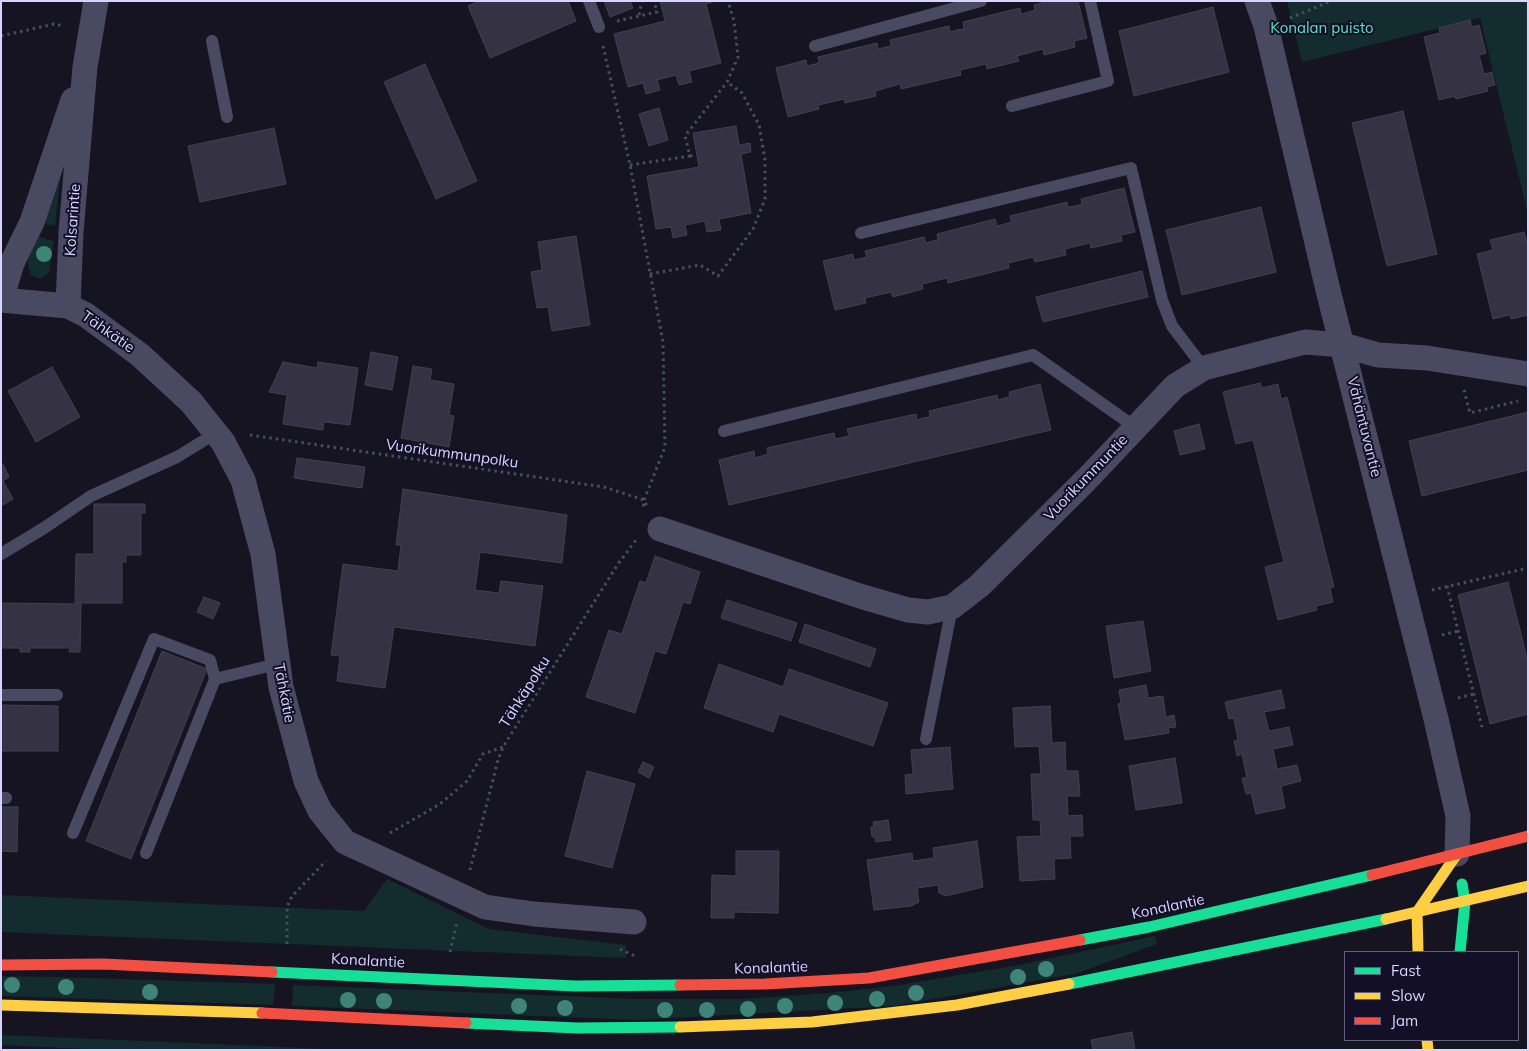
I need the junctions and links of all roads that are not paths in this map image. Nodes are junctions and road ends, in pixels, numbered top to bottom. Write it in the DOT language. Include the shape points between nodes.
graph roads {
  1 [pos="96,1"];
  2 [pos="589,1"];
  3 [pos="981,1"];
  4 [pos="1090,1"];
  5 [pos="1257,1"];
  6 [pos="599,27"];
  7 [pos="212,41"];
  8 [pos="815,46"];
  9 [pos="85,67"];
  10 [pos="1012,106"];
  11 [pos="228,117"];
  12 [pos="861,233"];
  13 [pos="1,300"];
  14 [pos="68,306"];
  15 [pos="1343,345"];
  16 [pos="1204,368"];
  17 [pos="1528,374"];
  18 [pos="1136,427"];
  19 [pos="724,431"];
  20 [pos="220,438"];
  21 [pos="660,529"];
  22 [pos="1,554"];
  23 [pos="952,606"];
  24 [pos="277,664"];
  25 [pos="215,679"];
  26 [pos="1,694"];
  27 [pos="57,695"];
  28 [pos="926,739"];
  29 [pos="73,833"];
  30 [pos="1528,836"];
  31 [pos="146,853"];
  32 [pos="1456,854"];
  33 [pos="1528,886"];
  34 [pos="1465,902"];
  35 [pos="1418,912"];
  36 [pos="634,922"];
  37 [pos="1418,951"];
  38 [pos="1460,951"];
  39 [pos="1,965"];
  40 [pos="1,1005"];
  1 -- 9 [label="street, Kolsarintie"];
  2 -- 6 [label="lane"];
  3 -- 8 [label="lane"];
  4 -- 10 [label="lane" via="1108,81"];
  5 -- 15 [label="street, Vähäntuvantie" via="1266,26"];
  7 -- 11 [label="lane"];
  9 -- 13 [label="street, Kolsarintie" via="32,222 12,263"];
  9 -- 14 [label="street, Kolsarintie"];
  12 -- 16 [label="lane" via="1131,168 1162,300 1172,326"];
  13 -- 14 [label="street, Kolsarintie"];
  14 -- 20 [label="street, Tähkätie" via="86,315 140,355 191,402"];
  15 -- 16 [label="street, Vuorikummuntie" via="1305,342"];
  15 -- 17 [label="street, Vuorikummuntie" via="1378,355 1427,358"];
  15 -- 32 [label="street, Vähäntuvantie" via="1458,816"];
  16 -- 18 [label="street, Vuorikummuntie" via="1175,386"];
  18 -- 19 [label="lane" via="1033,355"];
  18 -- 23 [label="street, Vuorikummuntie" via="998,569"];
  20 -- 22 [label="lane" via="92,496"];
  20 -- 24 [label="street, Tähkätie" via="243,480 263,554"];
  21 -- 23 [label="street, Vuorikummuntie" via="908,610 928,612"];
  23 -- 28 [label="lane"];
  24 -- 25 [label="lane"];
  24 -- 36 [label="street, Tähkätie" via="280,687 306,781 320,811 345,842 485,907"];
  25 -- 29 [label="lane" via="210,660 154,639"];
  25 -- 31 [label="lane"];
  26 -- 27 [label="lane"];
  30 -- 32 [label="main road, Konalantie"];
  32 -- 34 [label="main road"];
  32 -- 35 [label="main road"];
  32 -- 39 [label="main road, Konalantie" via="1149,927 869,978 756,984 576,986 103,964"];
  33 -- 34 [label="main road"];
  34 -- 35 [label="main road"];
  34 -- 38 [label="main road"];
  35 -- 37 [label="main road"];
  35 -- 40 [label="main road" via="1134,972 966,1003 812,1022 577,1028 247,1012"];
}
